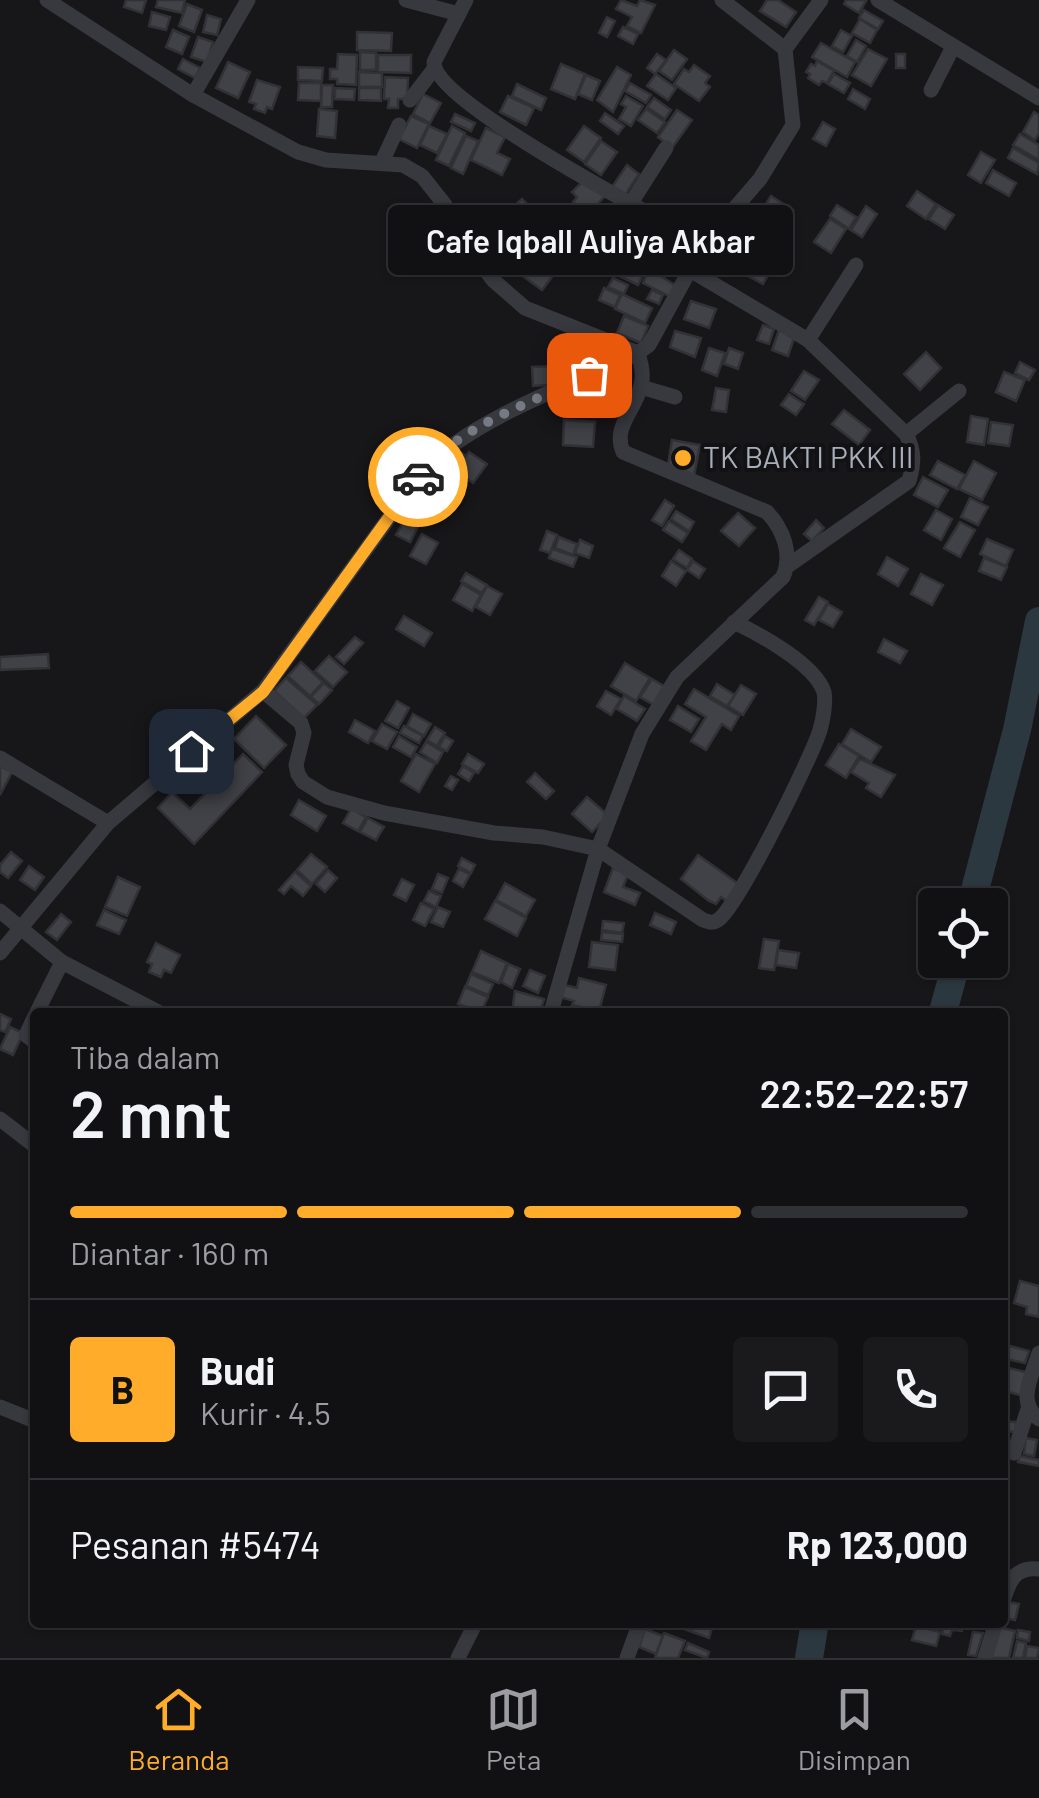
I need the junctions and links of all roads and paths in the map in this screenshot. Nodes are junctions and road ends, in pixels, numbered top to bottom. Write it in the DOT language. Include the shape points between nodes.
graph roads {
  1 [pos="47,0"];
  2 [pos="248,0"];
  3 [pos="406,0"];
  4 [pos="722,0"];
  5 [pos="821,0"];
  6 [pos="878,0"];
  7 [pos="462,7"];
  8 [pos="954,47"];
  9 [pos="784,49"];
  10 [pos="434,69"];
  11 [pos="931,90"];
  12 [pos="192,95"];
  13 [pos="1039,98"];
  14 [pos="410,100"];
  15 [pos="399,125"];
  16 [pos="666,148"];
  17 [pos="382,162"];
  18 [pos="631,203"];
  19 [pos="492,216"];
  20 [pos="704,244"];
  21 [pos="466,245"];
  22 [pos="856,265"];
  23 [pos="690,270"];
  24 [pos="808,340"];
  25 [pos="638,354"];
  26 [pos="641,386"];
  27 [pos="959,391"];
  28 [pos="675,397"];
  29 [pos="906,434"];
  30 [pos="788,564"];
  31 [pos="734,622"];
  32 [pos="263,692"];
  33 [pos="0,758"];
  34 [pos="108,823"];
  35 [pos="598,849"];
  36 [pos="0,911"];
  37 [pos="20,931"];
  38 [pos="0,953"];
  39 [pos="62,962"];
  40 [pos="39,1008"];
  41 [pos="150,1008"];
  42 [pos="552,1008"];
  43 [pos="0,1119"];
  44 [pos="30,1142"];
  45 [pos="1039,1353"];
  46 [pos="0,1407"];
  47 [pos="1033,1414"];
  48 [pos="30,1420"];
  49 [pos="1014,1454"];
  50 [pos="1039,1569"];
  51 [pos="1008,1590"];
  52 [pos="473,1628"];
  53 [pos="638,1628"];
  54 [pos="994,1628"];
  55 [pos="458,1658"];
  56 [pos="626,1658"];
  57 [pos="985,1658"];
  1 -- 12 [label="street"];
  2 -- 12 [label="street"];
  3 -- 7 [label="street"];
  4 -- 9 [label="street"];
  5 -- 9 [label="street"];
  6 -- 8 [label="street"];
  7 -- 10 [label="street"];
  8 -- 11 [label="street"];
  8 -- 13 [label="street"];
  9 -- 20 [label="street" via="793,125 760,178"];
  10 -- 14 [label="street"];
  10 -- 18 [label="street" via="462,98 537,151"];
  12 -- 17 [label="street" via="298,152"];
  15 -- 17 [label="street"];
  16 -- 18 [label="street"];
  17 -- 21 [label="street" via="402,165 429,183"];
  18 -- 20 [label="street"];
  19 -- 21 [label="street"];
  20 -- 23 [label="street"];
  21 -- 25 [label="street" via="525,308"];
  22 -- 24 [label="street"];
  23 -- 24 [label="street"];
  23 -- 25 [label="street"];
  24 -- 29 [label="street"];
  25 -- 26 [label="street"];
  25 -- 32 [label="street" via="444,450"];
  26 -- 28 [label="street"];
  26 -- 30 [label="street" via="620,427 622,452 767,512 781,527"];
  27 -- 29 [label="street"];
  29 -- 30 [label="street" via="913,447 909,482"];
  30 -- 31 [label="street" via="783,577"];
  31 -- 35 [label="street" via="677,677 642,734"];
  31 -- 35 [label="street" via="806,668 825,695 806,763 742,887 718,920 703,920"];
  32 -- 34 [label="street"];
  32 -- 35 [label="street" via="301,723 298,774 327,797"];
  33 -- 34 [label="street"];
  34 -- 37 [label="street"];
  35 -- 42 [label="street"];
  36 -- 37 [label="street"];
  37 -- 38 [label="street"];
  37 -- 39 [label="street"];
  39 -- 40 [label="street"];
  39 -- 41 [label="street"];
  43 -- 44 [label="street"];
  45 -- 47 [label="street" via="1026,1394"];
  46 -- 48 [label="street"];
  47 -- 49 [label="street"];
  50 -- 51 [label="street" via="1015,1574"];
  52 -- 55 [label="street"];
  53 -- 56 [label="street"];
  54 -- 57 [label="street"];
}
